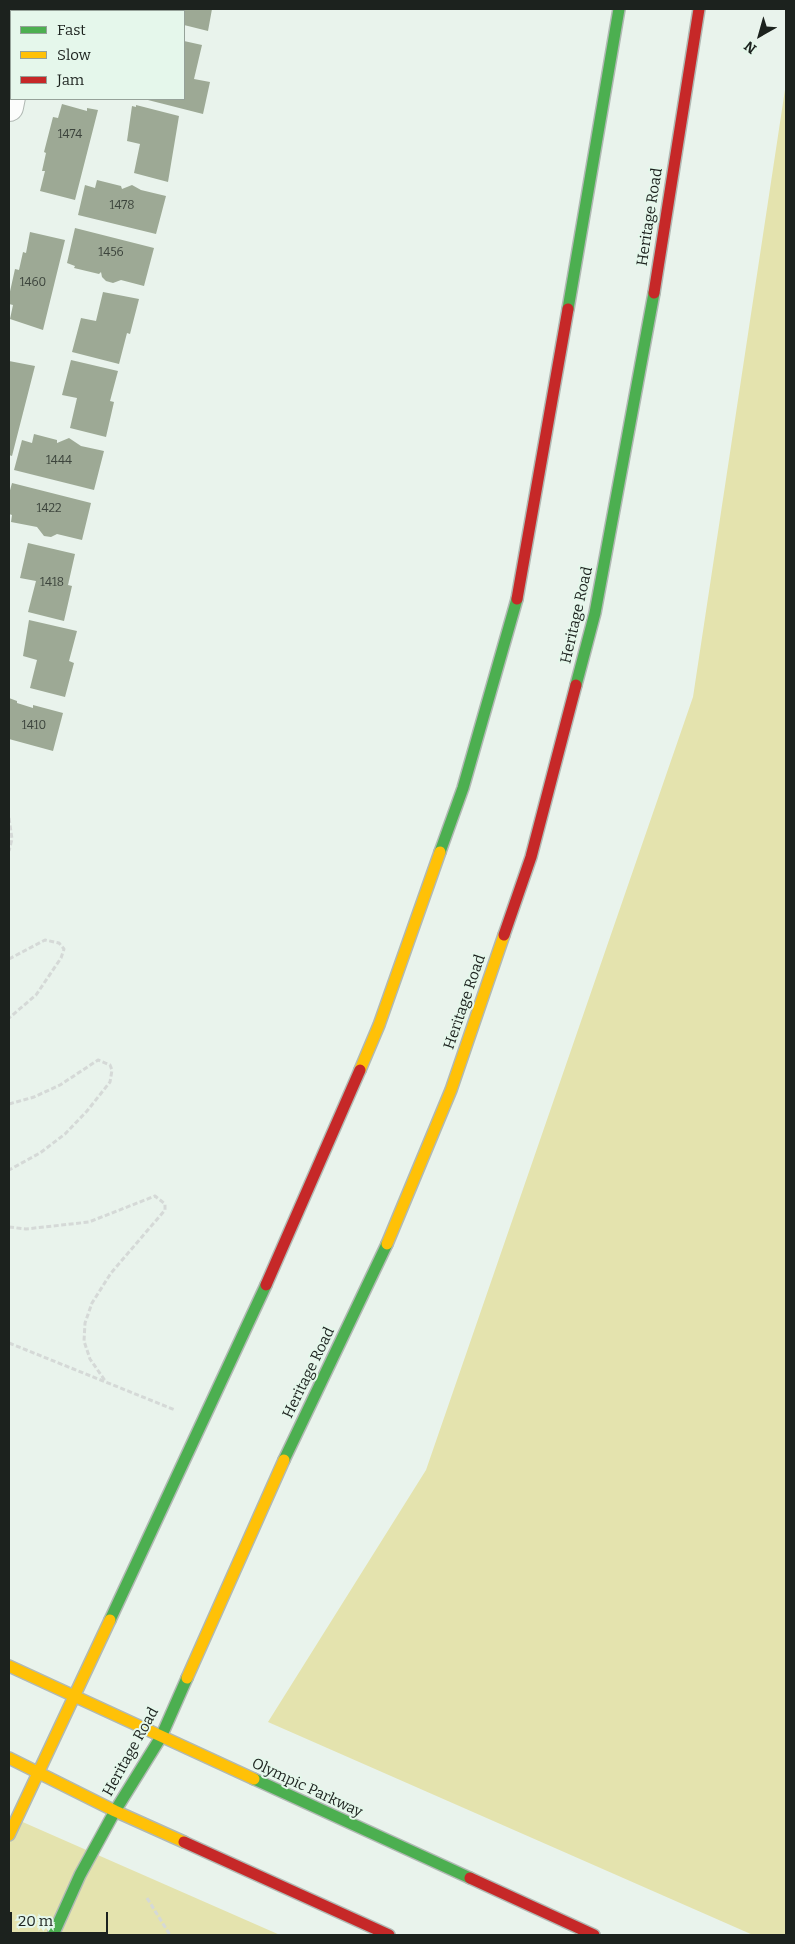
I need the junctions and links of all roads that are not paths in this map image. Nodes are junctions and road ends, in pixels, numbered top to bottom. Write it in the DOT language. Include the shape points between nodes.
graph roads {
  1 [pos="619,9"];
  2 [pos="699,9"];
  3 [pos="9,1666"];
  4 [pos="72,1696"];
  5 [pos="160,1737"];
  6 [pos="9,1758"];
  7 [pos="37,1772"];
  8 [pos="115,1811"];
  9 [pos="9,1835"];
  10 [pos="53,1935"];
  11 [pos="389,1935"];
  12 [pos="594,1935"];
  1 -- 4 [label="main road" via="521,586 463,788 379,1025 300,1210"];
  2 -- 5 [label="main road, Heritage Road" via="649,322 595,613 531,857 451,1090 401,1215 287,1452"];
  3 -- 4 [label="main road, Olympic Parkway"];
  4 -- 5 [label="main road, Olympic Parkway"];
  4 -- 7 [label="main road"];
  5 -- 8 [label="main road, Heritage Road"];
  5 -- 12 [label="main road, Olympic Parkway"];
  6 -- 7 [label="main road"];
  7 -- 8 [label="main road"];
  7 -- 9 [label="main road"];
  8 -- 10 [label="main road, Heritage Road"];
  8 -- 11 [label="main road"];
}
